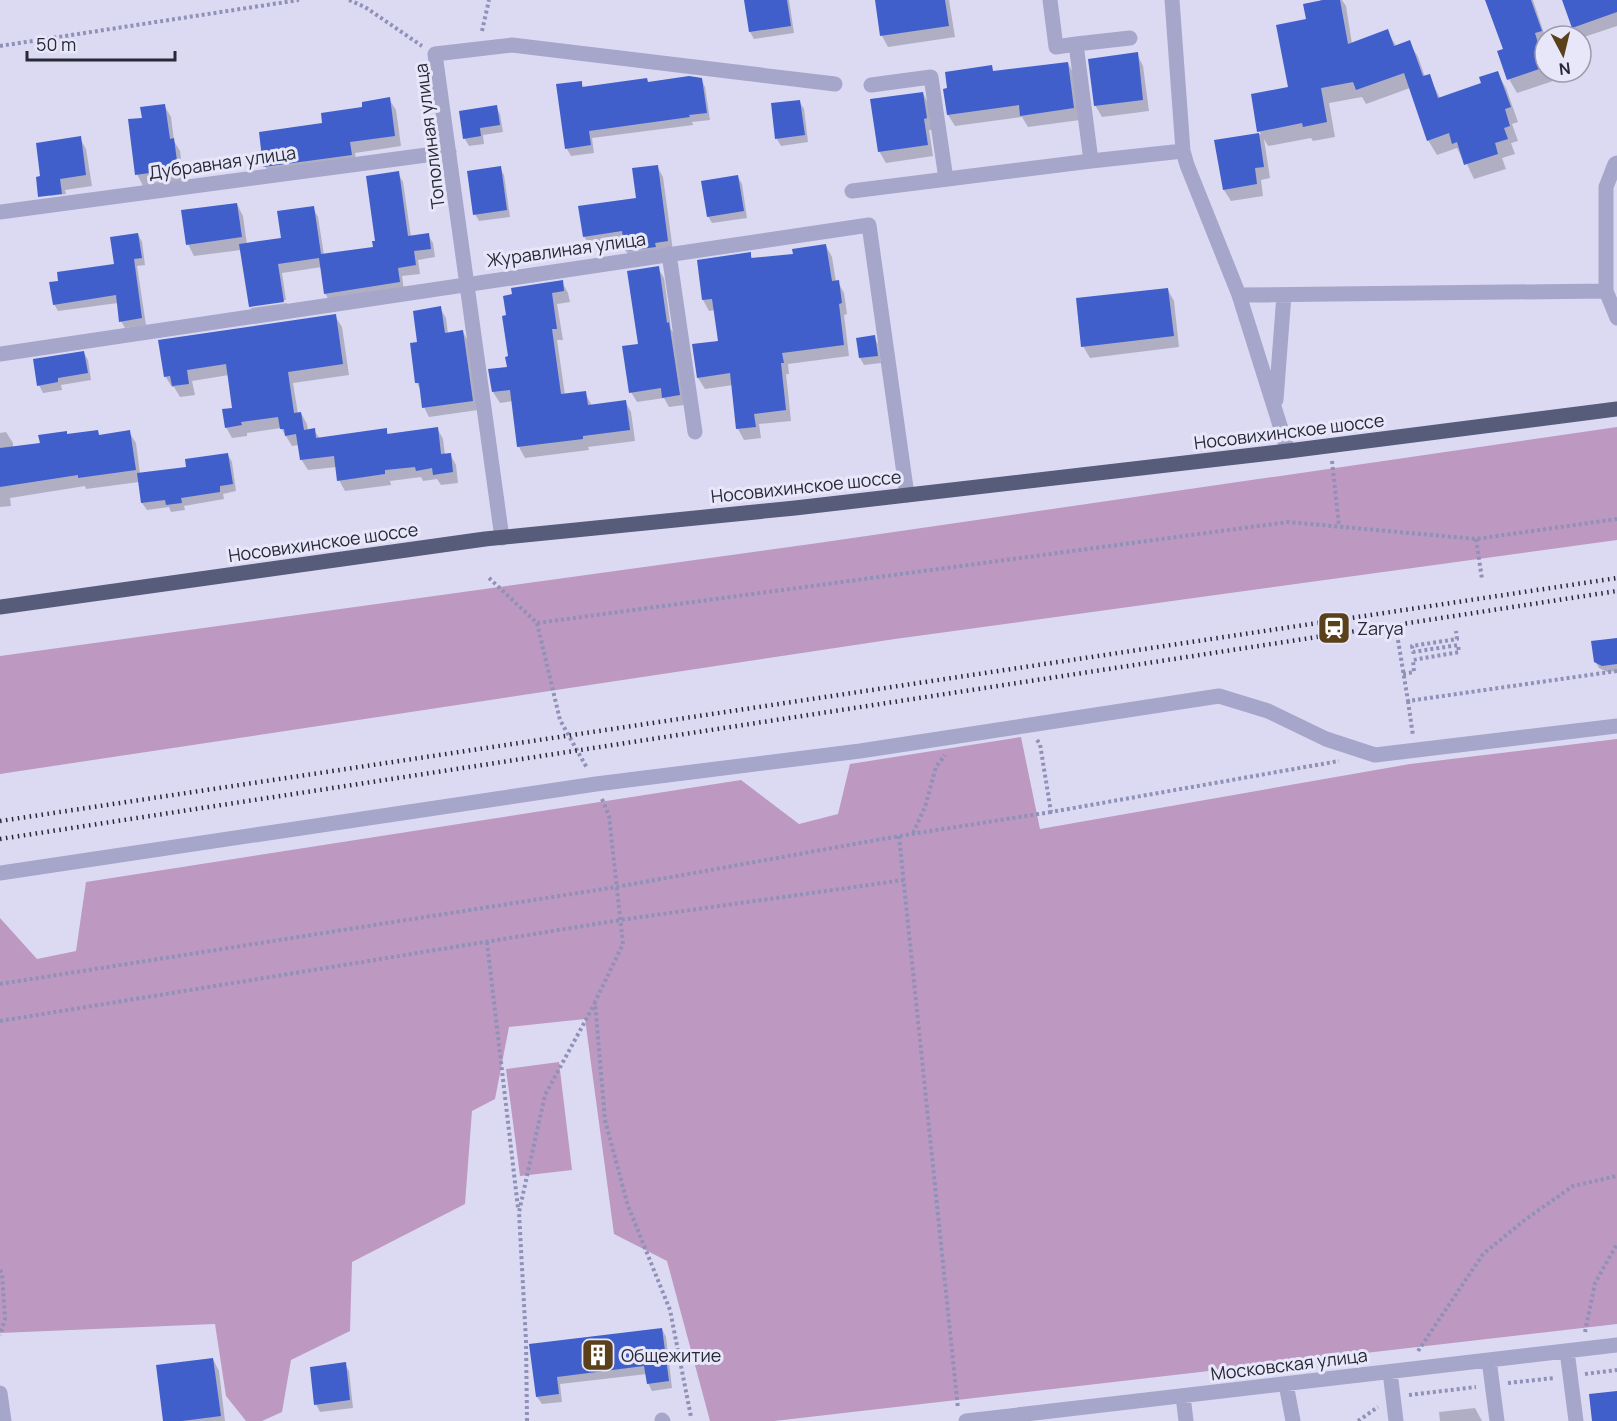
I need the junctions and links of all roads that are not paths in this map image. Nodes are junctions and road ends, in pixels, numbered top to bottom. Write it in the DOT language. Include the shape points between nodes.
graph roads {
  1 [pos="1050,0"];
  2 [pos="1172,0"];
  3 [pos="1130,38"];
  4 [pos="1076,44"];
  5 [pos="835,84"];
  6 [pos="871,86"];
  7 [pos="1183,151"];
  8 [pos="449,152"];
  9 [pos="1091,161"];
  10 [pos="1617,163"];
  11 [pos="946,179"];
  12 [pos="852,192"];
  13 [pos="0,212"];
  14 [pos="669,254"];
  15 [pos="467,284"];
  16 [pos="1606,291"];
  17 [pos="1239,295"];
  18 [pos="1284,295"];
  19 [pos="1617,318"];
  20 [pos="0,354"];
  21 [pos="1275,409"];
  22 [pos="1617,409"];
  23 [pos="695,432"];
  24 [pos="1288,451"];
  25 [pos="907,495"];
  26 [pos="502,538"];
  27 [pos="0,607"];
  28 [pos="1617,726"];
  29 [pos="0,873"];
  30 [pos="1617,1345"];
  31 [pos="1574,1350"];
  32 [pos="1489,1360"];
  33 [pos="1390,1372"];
  34 [pos="1286,1384"];
  35 [pos="0,1393"];
  36 [pos="1183,1396"];
  37 [pos="962,1415"];
  38 [pos="1391,1420"];
  39 [pos="4,1421"];
  40 [pos="1186,1421"];
  41 [pos="1293,1421"];
  42 [pos="1497,1421"];
  43 [pos="1576,1421"];
  1 -- 4 [label="street" via="1056,47"];
  2 -- 7 [label="street"];
  3 -- 4 [label="street"];
  4 -- 9 [label="street"];
  5 -- 8 [label="street, Тополиная улица" via="512,45 435,54"];
  6 -- 11 [label="street" via="931,77"];
  7 -- 9 [label="street"];
  7 -- 17 [label="street"];
  8 -- 13 [label="street, Дубравная улица"];
  8 -- 15 [label="street, Тополиная улица"];
  9 -- 11 [label="street"];
  10 -- 16 [label="street" via="1606,188"];
  11 -- 12 [label="street"];
  14 -- 15 [label="street, Журавлиная улица"];
  14 -- 23 [label="street"];
  14 -- 25 [label="street, Журавлиная улица" via="869,225"];
  15 -- 20 [label="street, Журавлиная улица"];
  15 -- 26 [label="street, Тополиная улица"];
  16 -- 18 [label="street"];
  16 -- 19 [label="street"];
  17 -- 18 [label="street"];
  17 -- 21 [label="street"];
  18 -- 21 [label="street"];
  21 -- 24 [label="street"];
  22 -- 24 [label="main road, Носовихинское шоссе"];
  24 -- 25 [label="main road, Носовихинское шоссе"];
  25 -- 26 [label="main road, Носовихинское шоссе"];
  26 -- 27 [label="main road, Носовихинское шоссе"];
  28 -- 29 [label="street" via="1375,755 1326,739 1268,711 1219,696"];
  30 -- 31 [label="street, Московская улица"];
  31 -- 32 [label="street, Московская улица"];
  31 -- 43 [label="street"];
  32 -- 33 [label="street, Московская улица"];
  32 -- 42 [label="street"];
  33 -- 34 [label="street, Московская улица"];
  33 -- 38 [label="street"];
  34 -- 36 [label="street, Московская улица"];
  34 -- 41 [label="street"];
  35 -- 39 [label="street"];
  36 -- 37 [label="street, Московская улица"];
  36 -- 40 [label="street"];
}
